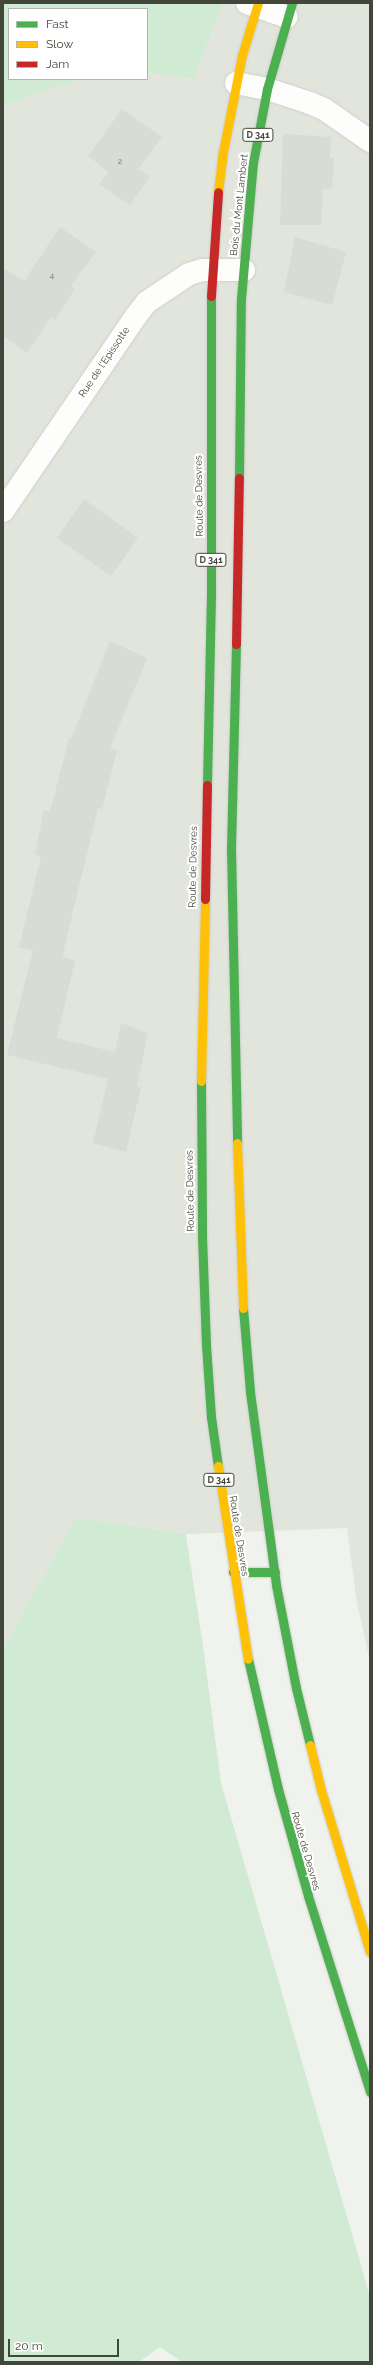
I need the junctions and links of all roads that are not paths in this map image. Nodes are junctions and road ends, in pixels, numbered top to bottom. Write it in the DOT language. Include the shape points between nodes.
graph roads {
  1 [pos="254,4"];
  2 [pos="290,10"];
  3 [pos="236,82"];
  4 [pos="267,89"];
  5 [pos="370,141"];
  6 [pos="212,270"];
  7 [pos="244,270"];
  8 [pos="3,510"];
  9 [pos="233,1572"];
  10 [pos="275,1572"];
  11 [pos="370,1952"];
  12 [pos="370,2092"];
  1 -- 2 [label="street"];
  1 -- 3 [label="main road, D 341"];
  2 -- 4 [label="main road, Bois du Mont Lambert / D 341"];
  3 -- 4 [label="street"];
  3 -- 6 [label="main road, D 341" via="222,157"];
  4 -- 5 [label="street" via="324,109"];
  4 -- 7 [label="main road, Bois du Mont Lambert / D 341" via="253,163"];
  6 -- 7 [label="street, Rue de l'Epissotte"];
  6 -- 8 [label="street, Rue de l'Epissotte" via="189,274 147,302"];
  6 -- 9 [label="main road, Route de Desvres / D 341" via="208,383 211,591 200,1158 211,1417"];
  7 -- 10 [label="main road, D 341" via="238,406 239,521 231,840 238,1198 241,1283 250,1386"];
  9 -- 10 [label="main road"];
  9 -- 12 [label="main road, Route de Desvres / D 341" via="253,1683 278,1789 308,1896"];
  10 -- 11 [label="main road, D 341" via="294,1674 321,1790"];
}
